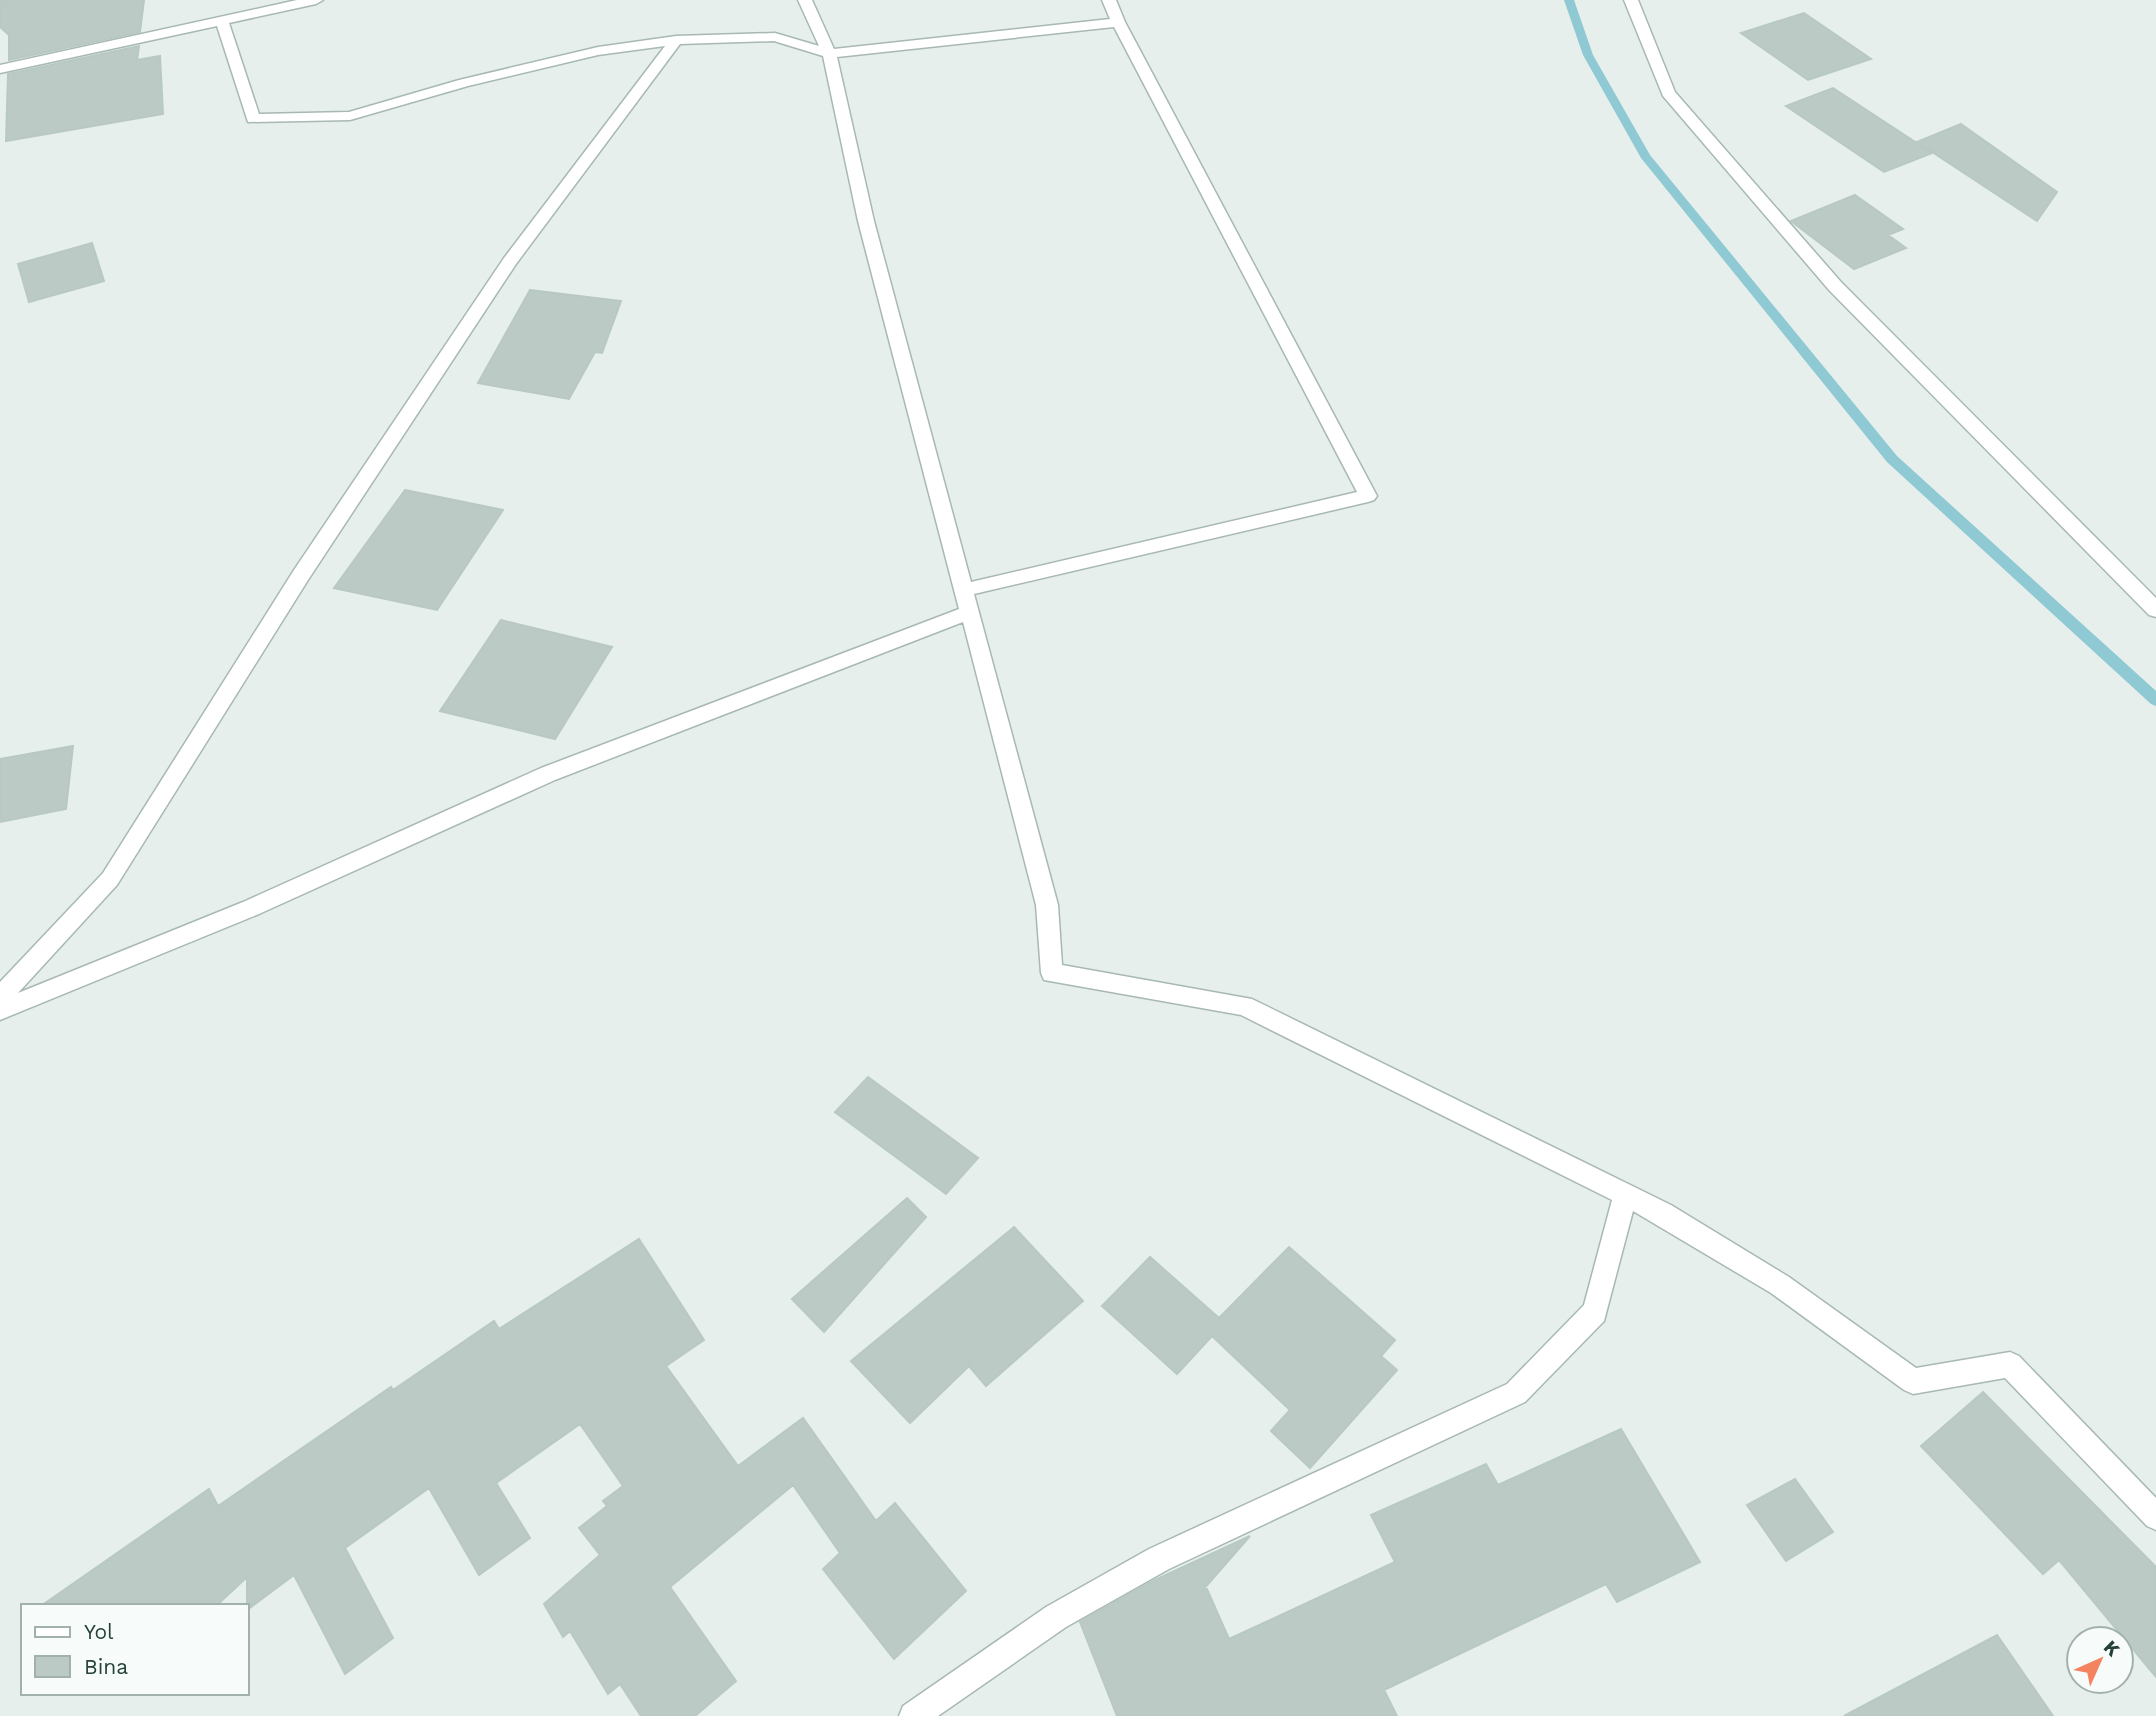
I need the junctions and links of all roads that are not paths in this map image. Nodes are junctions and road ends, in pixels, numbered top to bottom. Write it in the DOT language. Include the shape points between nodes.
graph roads {
  1 [pos="316,0"];
  2 [pos="805,0"];
  3 [pos="1109,0"];
  4 [pos="1631,0"];
  5 [pos="222,21"];
  6 [pos="1118,22"];
  7 [pos="676,40"];
  8 [pos="829,54"];
  9 [pos="0,69"];
  10 [pos="964,590"];
  11 [pos="2156,610"];
  12 [pos="970,612"];
  13 [pos="0,997"];
  14 [pos="0,1010"];
  15 [pos="1625,1195"];
  16 [pos="2156,1517"];
  17 [pos="913,1716"];
  1 -- 5 [label="street"];
  2 -- 8 [label="street"];
  3 -- 6 [label="street"];
  4 -- 11 [label="street" via="1668,93 1835,286"];
  5 -- 7 [label="street" via="253,119 350,116 598,51"];
  5 -- 9 [label="street"];
  6 -- 8 [label="street"];
  6 -- 10 [label="street" via="1368,496"];
  7 -- 8 [label="street" via="775,37"];
  7 -- 13 [label="street" via="502,273 301,575 110,879"];
  8 -- 10 [label="street" via="866,221"];
  10 -- 12 [label="street"];
  12 -- 14 [label="street" via="548,774 250,908"];
  12 -- 15 [label="street" via="1047,905 1052,973 1244,1006"];
  15 -- 16 [label="street" via="1780,1286 1913,1381 2010,1365"];
  15 -- 17 [label="street" via="1595,1312 1516,1393 1159,1559 1056,1617"];
}
